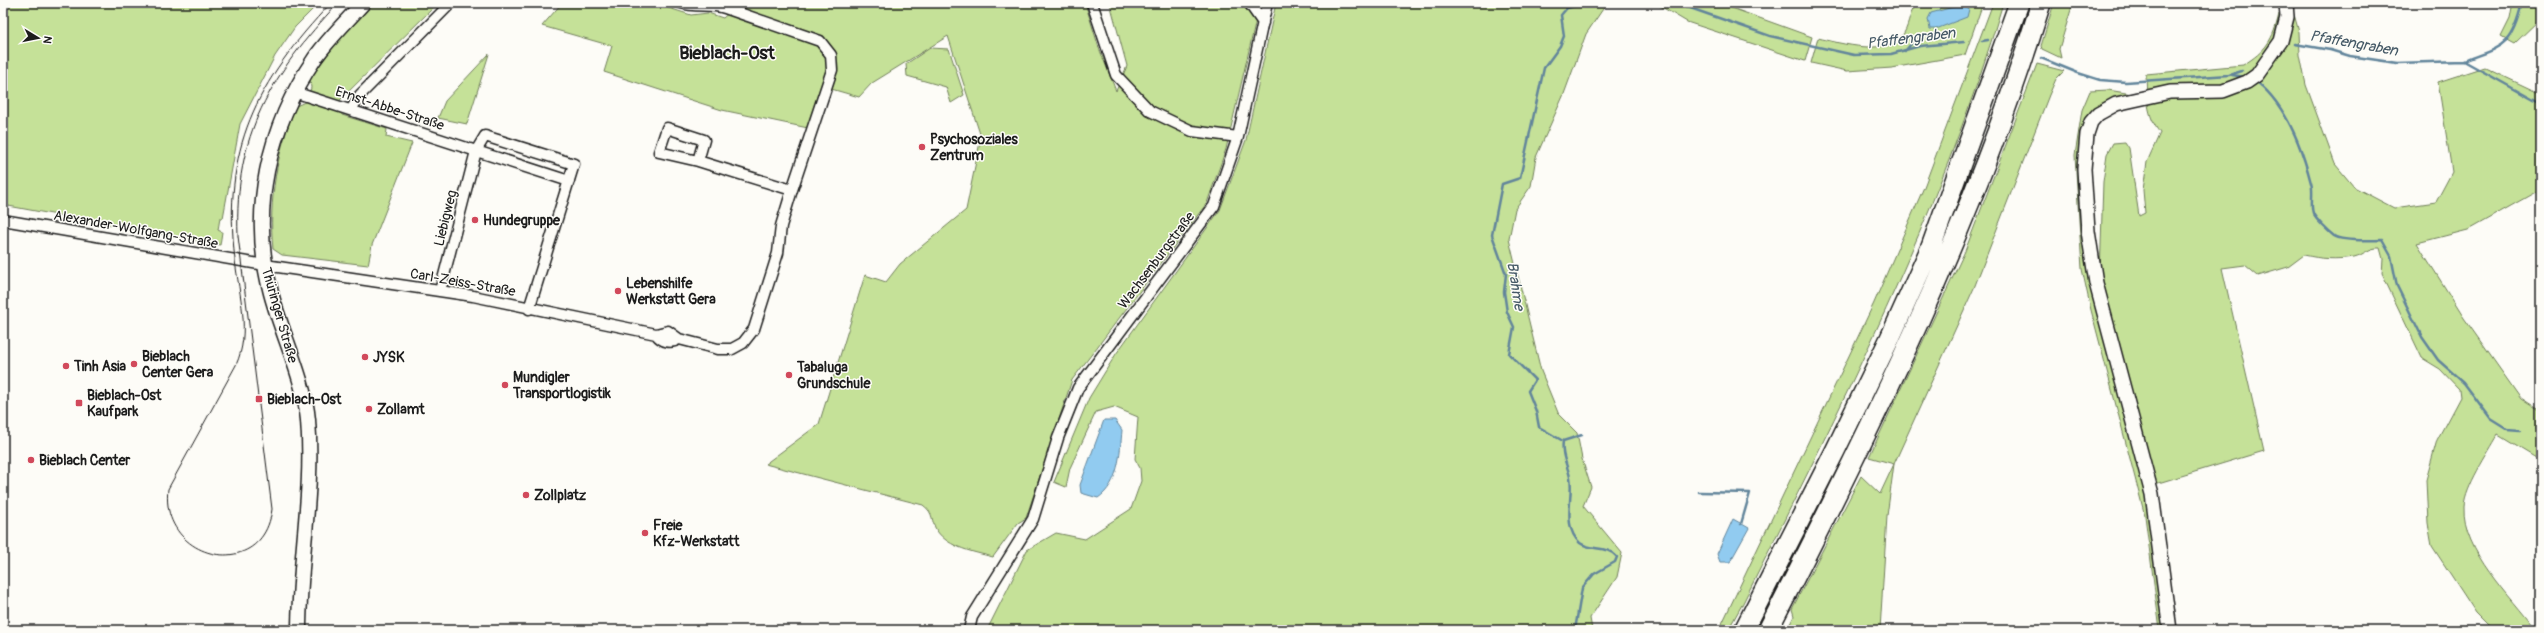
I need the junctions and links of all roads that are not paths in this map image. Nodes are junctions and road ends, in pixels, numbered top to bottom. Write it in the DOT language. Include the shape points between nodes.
graph roads {
  1 [pos="363,3"];
  2 [pos="451,3"];
  3 [pos="681,3"];
  4 [pos="1092,3"];
  5 [pos="1249,3"];
  6 [pos="1268,3"];
  7 [pos="2019,3"];
  8 [pos="2041,3"];
  9 [pos="2286,3"];
  10 [pos="1262,23"];
  11 [pos="294,92"];
  12 [pos="351,110"];
  13 [pos="1238,138"];
  14 [pos="476,151"];
  15 [pos="698,161"];
  16 [pos="569,181"];
  17 [pos="792,190"];
  18 [pos="3,220"];
  19 [pos="265,265"];
  20 [pos="440,291"];
  21 [pos="529,308"];
  22 [pos="299,630"];
  23 [pos="969,630"];
  24 [pos="1744,630"];
  25 [pos="1768,630"];
  26 [pos="2170,630"];
  1 -- 11 [label="main road, Thüringer Straße" via="330,40"];
  2 -- 12 [label="street" via="360,95"];
  3 -- 17 [label="street" via="689,6 715,4 770,23 820,41 831,55 832,70"];
  4 -- 13 [label="street" via="1116,74 1150,111 1192,131"];
  5 -- 10 [label="street"];
  6 -- 10 [label="street, Wachsenburgstraße"];
  7 -- 24 [label="highway" via="1931,247 1835,451"];
  8 -- 25 [label="highway" via="2022,63 1952,250 1861,446"];
  9 -- 26 [label="street" via="2287,17 2281,41 2257,75 2247,82 2223,91 2170,92 2116,104 2098,114 2091,122 2087,134 2084,169 2088,231 2096,283 2152,494"];
  10 -- 13 [label="street, Wachsenburgstraße"];
  11 -- 12 [label="street, Ernst-Abbe-Straße"];
  11 -- 19 [label="main road, Thüringer Straße" via="276,134 264,184 260,229"];
  12 -- 14 [label="street, Ernst-Abbe-Straße"];
  13 -- 23 [label="street, Wachsenburgstraße" via="1214,206 1078,388 1058,438 1033,519 972,617"];
  14 -- 16 [label="street, Ernst-Abbe-Straße"];
  14 -- 16 [label="street" via="485,136 558,157 574,164"];
  14 -- 20 [label="street, Liebigweg"];
  15 -- 17 [label="street"];
  16 -- 21 [label="street"];
  17 -- 21 [label="street, Carl-Zeiss-Straße" via="781,226 778,253 754,329 743,343 732,349 718,349 679,338 674,342 666,342 656,334"];
  18 -- 19 [label="street, Alexander-Wolfgang-Straße"];
  19 -- 20 [label="street, Carl-Zeiss-Straße"];
  19 -- 22 [label="main road, Thüringer Straße" via="308,419 310,452"];
  20 -- 21 [label="street, Carl-Zeiss-Straße"];
}
